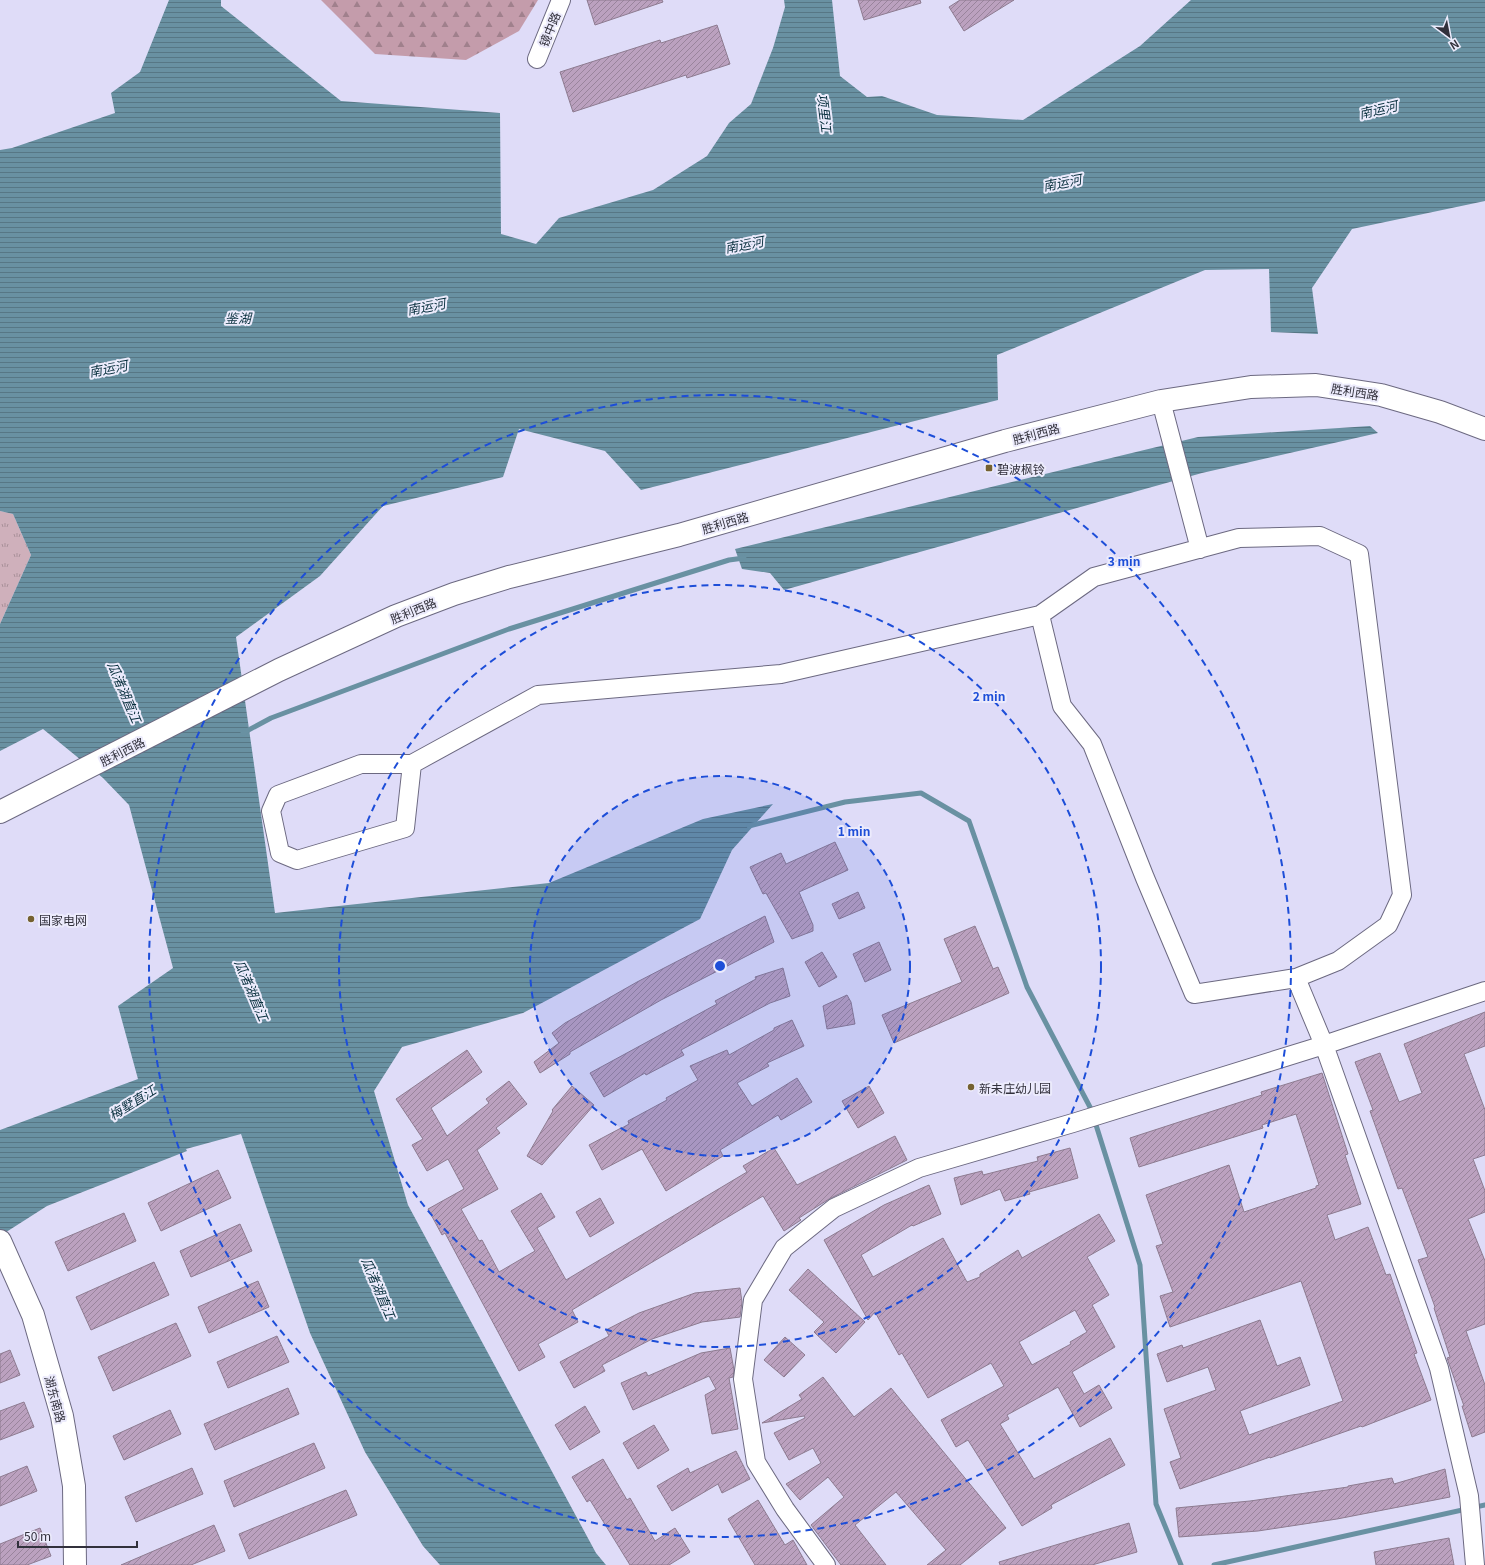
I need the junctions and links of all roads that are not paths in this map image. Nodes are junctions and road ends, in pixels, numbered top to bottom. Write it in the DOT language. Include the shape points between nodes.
graph roads {
  1 [pos="561,0"];
  2 [pos="537,59"];
  3 [pos="1161,400"];
  4 [pos="1485,429"];
  5 [pos="1200,549"];
  6 [pos="1040,614"];
  7 [pos="412,764"];
  8 [pos="0,812"];
  9 [pos="1296,978"];
  10 [pos="1485,991"];
  11 [pos="1324,1045"];
  12 [pos="2,1246"];
  13 [pos="75,1565"];
  14 [pos="826,1565"];
  15 [pos="1475,1565"];
  1 -- 2 [label="street, 镜中路"];
  3 -- 4 [label="street, 胜利西路" via="1251,387 1316,384 1381,395 1440,412"];
  3 -- 5 [label="street"];
  3 -- 8 [label="street, 胜利西路" via="1005,441 679,535 509,577 454,594 396,616 280,670"];
  5 -- 6 [label="street" via="1094,577"];
  5 -- 9 [label="street" via="1239,538 1320,536 1359,554 1402,895 1388,925 1338,961"];
  6 -- 7 [label="street" via="781,674 538,695"];
  6 -- 9 [label="street" via="1062,706 1092,744 1144,878 1194,994"];
  7 -- 7 [label="street" via="361,764 278,795 271,811 280,853 297,860 405,828"];
  9 -- 11 [label="street"];
  10 -- 11 [label="street"];
  11 -- 14 [label="street" via="1073,1124 919,1168 834,1208 784,1248 753,1300 743,1378 756,1462 785,1510"];
  11 -- 15 [label="street" via="1439,1368 1469,1496"];
  12 -- 13 [label="street, 湖东南路" via="32,1316 62,1416 74,1486"];
}
